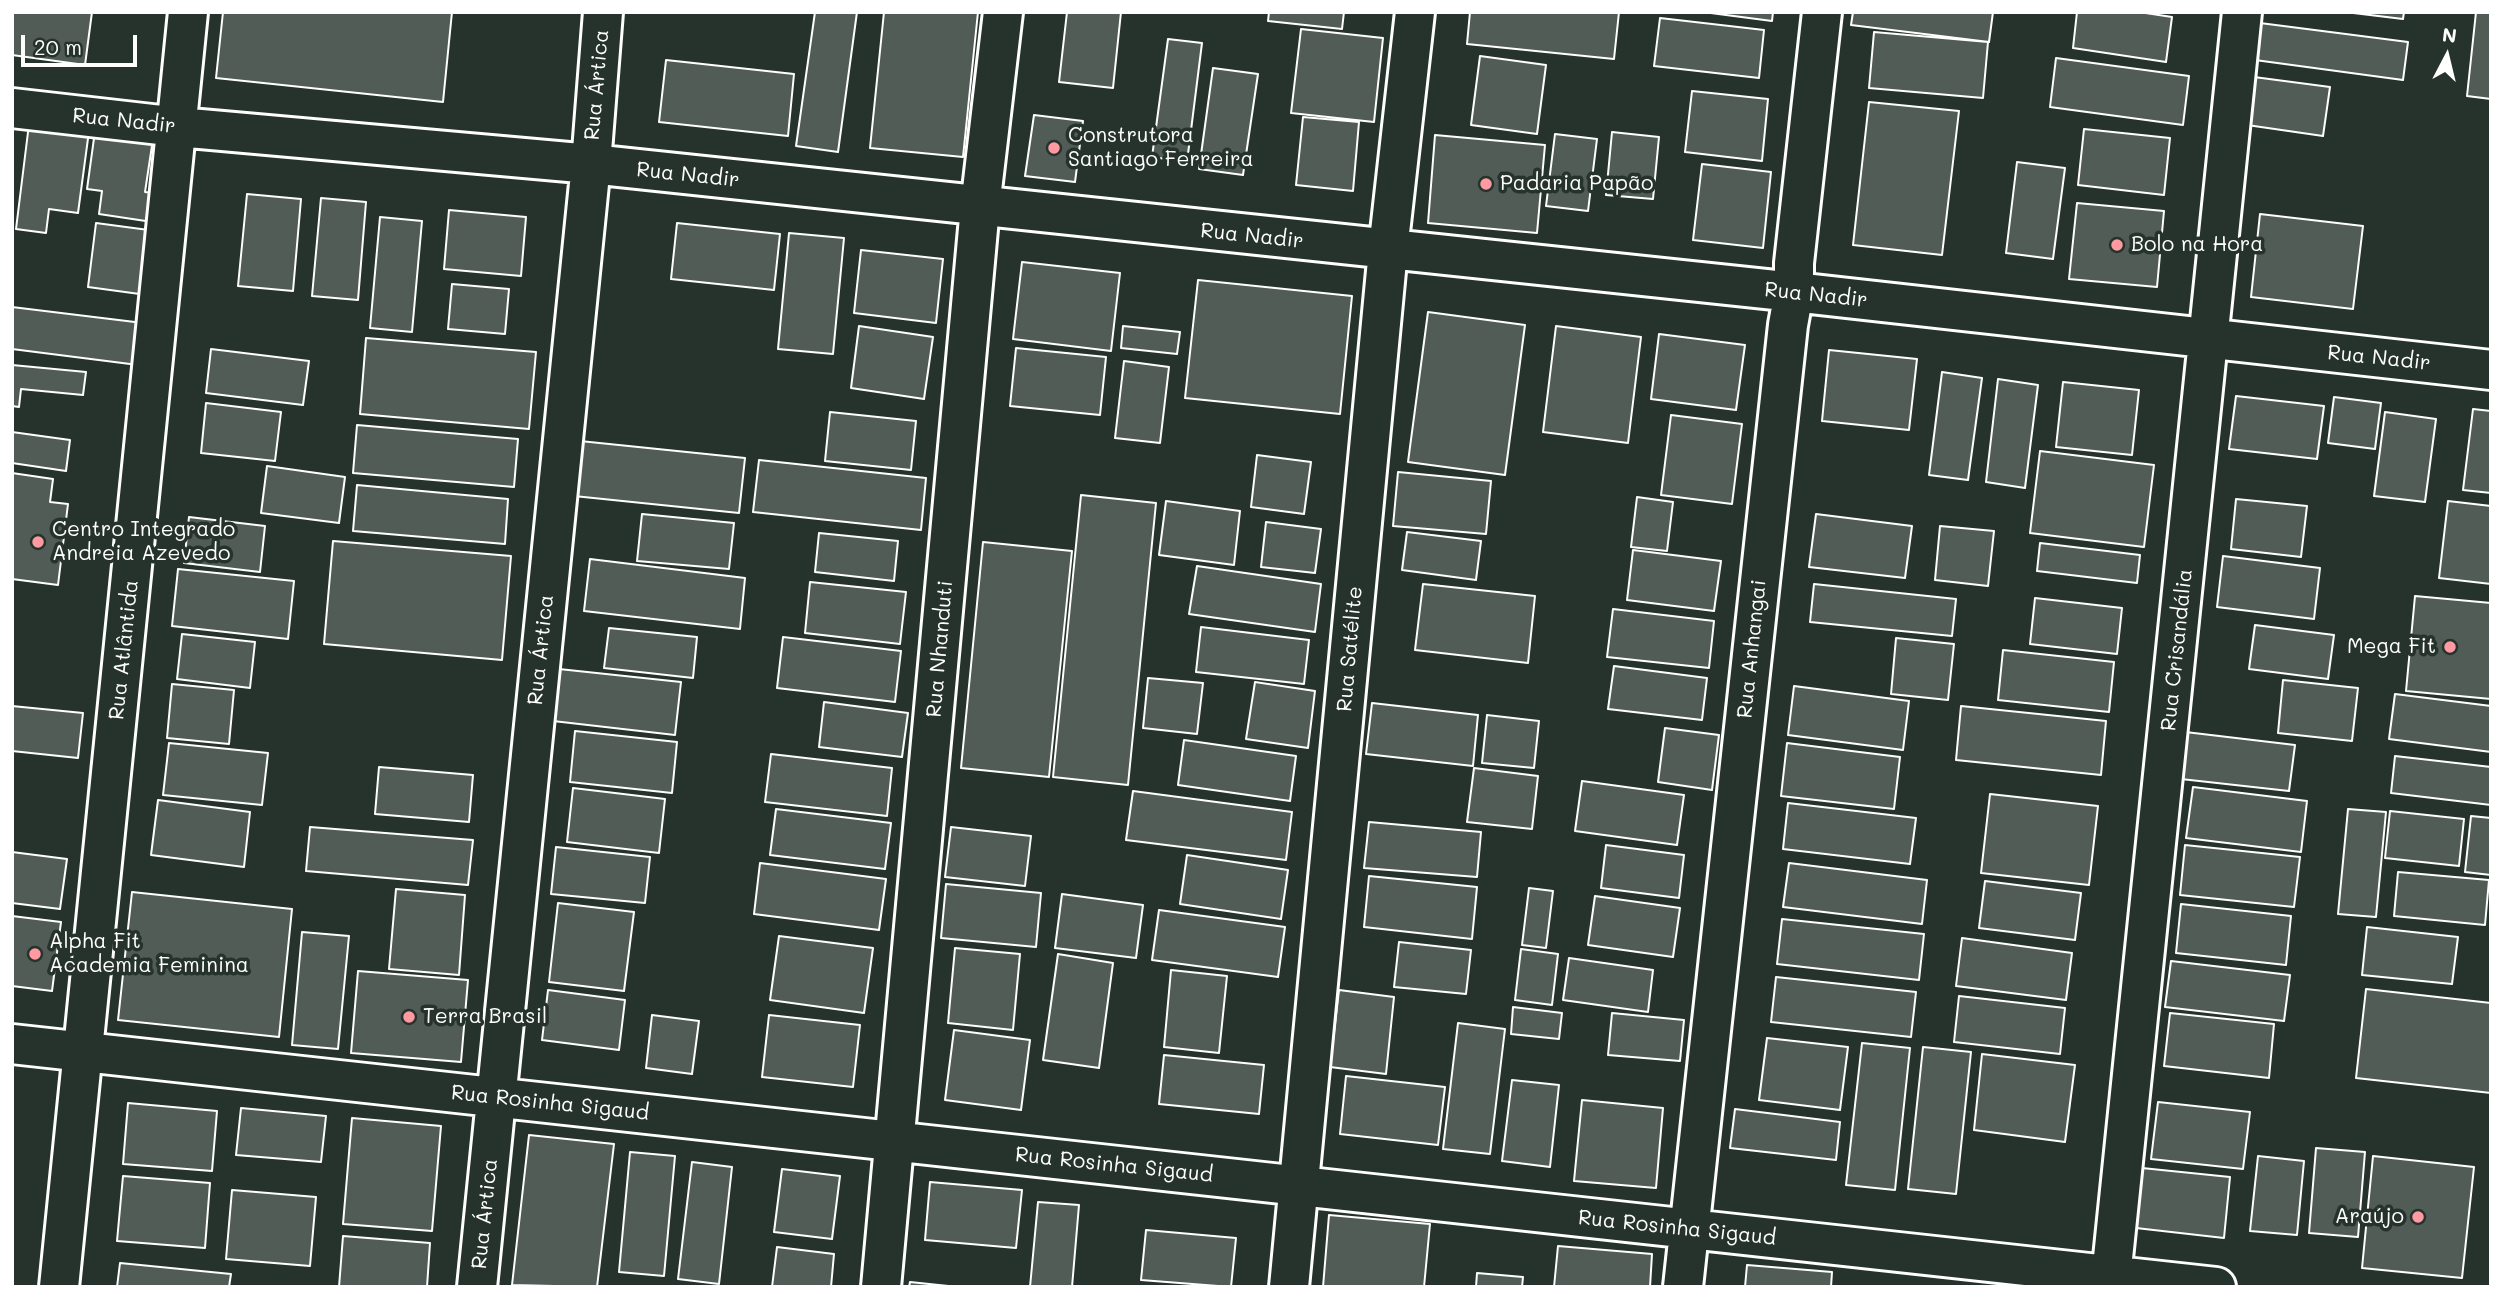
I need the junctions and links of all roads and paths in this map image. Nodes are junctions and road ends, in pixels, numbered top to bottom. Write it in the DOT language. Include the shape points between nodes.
graph roads {
  1 [pos="188,12"];
  2 [pos="603,12"];
  3 [pos="1003,12"];
  4 [pos="1415,12"];
  5 [pos="1822,12"];
  6 [pos="2242,12"];
  7 [pos="12,108"];
  8 [pos="178,127"];
  9 [pos="591,164"];
  10 [pos="980,207"];
  11 [pos="1388,250"];
  12 [pos="1794,292"];
  13 [pos="2210,340"];
  14 [pos="2491,370"];
  15 [pos="12,1044"];
  16 [pos="82,1052"];
  17 [pos="497,1097"];
  18 [pos="895,1141"];
  19 [pos="1298,1186"];
  20 [pos="1689,1229"];
  21 [pos="2111,1281"];
  22 [pos="59,1287"];
  23 [pos="477,1287"];
  24 [pos="881,1287"];
  25 [pos="1289,1287"];
  26 [pos="1683,1287"];
  27 [pos="2216,1287"];
  1 -- 8 [label="street, Rua Atlântida"];
  2 -- 9 [label="street, Rua Ártica"];
  3 -- 10 [label="street, Rua Nhanduti"];
  4 -- 11 [label="street, Rua Satélite"];
  5 -- 12 [label="street, Rua Anhangai"];
  6 -- 13 [label="street, Rua Crisandália"];
  7 -- 8 [label="street, Rua Nadir"];
  8 -- 9 [label="street, Rua Nadir"];
  8 -- 16 [label="street, Rua Atlântida"];
  9 -- 10 [label="street, Rua Nadir"];
  9 -- 17 [label="street, Rua Ártica"];
  10 -- 11 [label="street, Rua Nadir"];
  10 -- 18 [label="street, Rua Nhanduti"];
  11 -- 12 [label="street, Rua Nadir"];
  11 -- 19 [label="street, Rua Satélite"];
  12 -- 13 [label="street, Rua Nadir"];
  12 -- 20 [label="street, Rua Anhangai"];
  13 -- 14 [label="street, Rua Nadir"];
  13 -- 21 [label="street, Rua Crisandália"];
  15 -- 16 [label="street, Rua Rosinha Sigaud"];
  16 -- 17 [label="street, Rua Rosinha Sigaud"];
  16 -- 22 [label="street, Rua Atlântida"];
  17 -- 18 [label="street, Rua Rosinha Sigaud"];
  17 -- 23 [label="street, Rua Ártica"];
  18 -- 19 [label="street, Rua Rosinha Sigaud"];
  18 -- 24 [label="street, Rua Nhanduti"];
  19 -- 20 [label="street, Rua Rosinha Sigaud"];
  19 -- 25 [label="street, Rua Satélite"];
  20 -- 21 [label="street, Rua Rosinha Sigaud"];
  20 -- 26 [label="street, Rua Anhangai"];
  21 -- 27 [label="street, Rua Rosinha Sigaud"];
}
